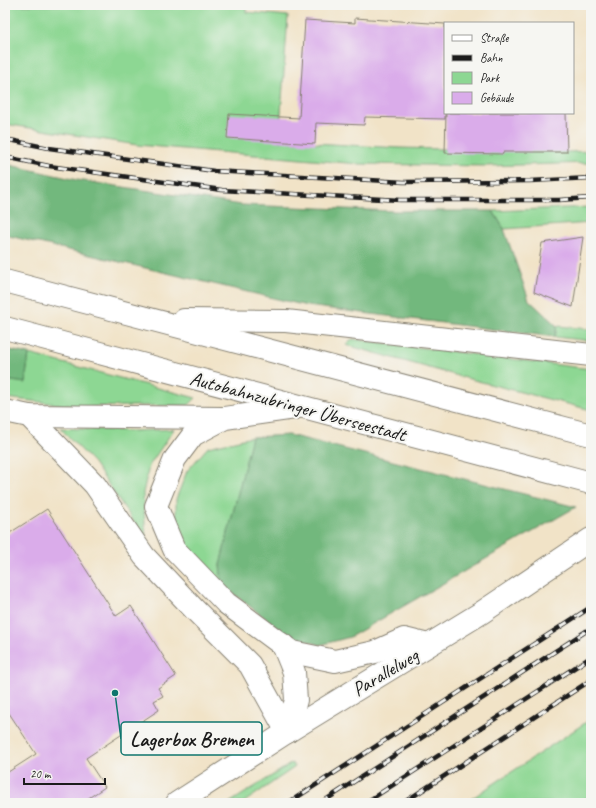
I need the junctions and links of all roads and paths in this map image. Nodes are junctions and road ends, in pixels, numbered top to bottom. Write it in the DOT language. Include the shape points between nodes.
graph roads {
  1 [pos="5,281"];
  2 [pos="152,320"];
  3 [pos="5,328"];
  4 [pos="591,355"];
  5 [pos="304,407"];
  6 [pos="5,411"];
  7 [pos="29,416"];
  8 [pos="225,418"];
  9 [pos="591,435"];
  10 [pos="591,483"];
  11 [pos="591,539"];
  12 [pos="283,645"];
  13 [pos="428,645"];
  14 [pos="287,732"];
  15 [pos="177,803"];
  1 -- 2 [label="main road"];
  2 -- 4 [label="main road" via="286,321"];
  2 -- 9 [label="main road"];
  3 -- 5 [label="main road, Autobahnzubringer Überseestadt"];
  5 -- 8 [label="main road"];
  5 -- 10 [label="main road, Autobahnzubringer Überseestadt"];
  6 -- 7 [label="main road"];
  7 -- 8 [label="main road"];
  7 -- 14 [label="main road" via="95,485 144,556 250,664"];
  8 -- 12 [label="main road" via="193,435 175,459 156,506 174,550 226,603"];
  11 -- 13 [label="main road, Parallelweg" via="481,614"];
  12 -- 13 [label="main road" via="292,652 335,661 375,652 404,639"];
  12 -- 14 [label="main road" via="294,672 296,700"];
  13 -- 14 [label="main road, Parallelweg"];
  14 -- 15 [label="main road, Parallelweg"];
}
